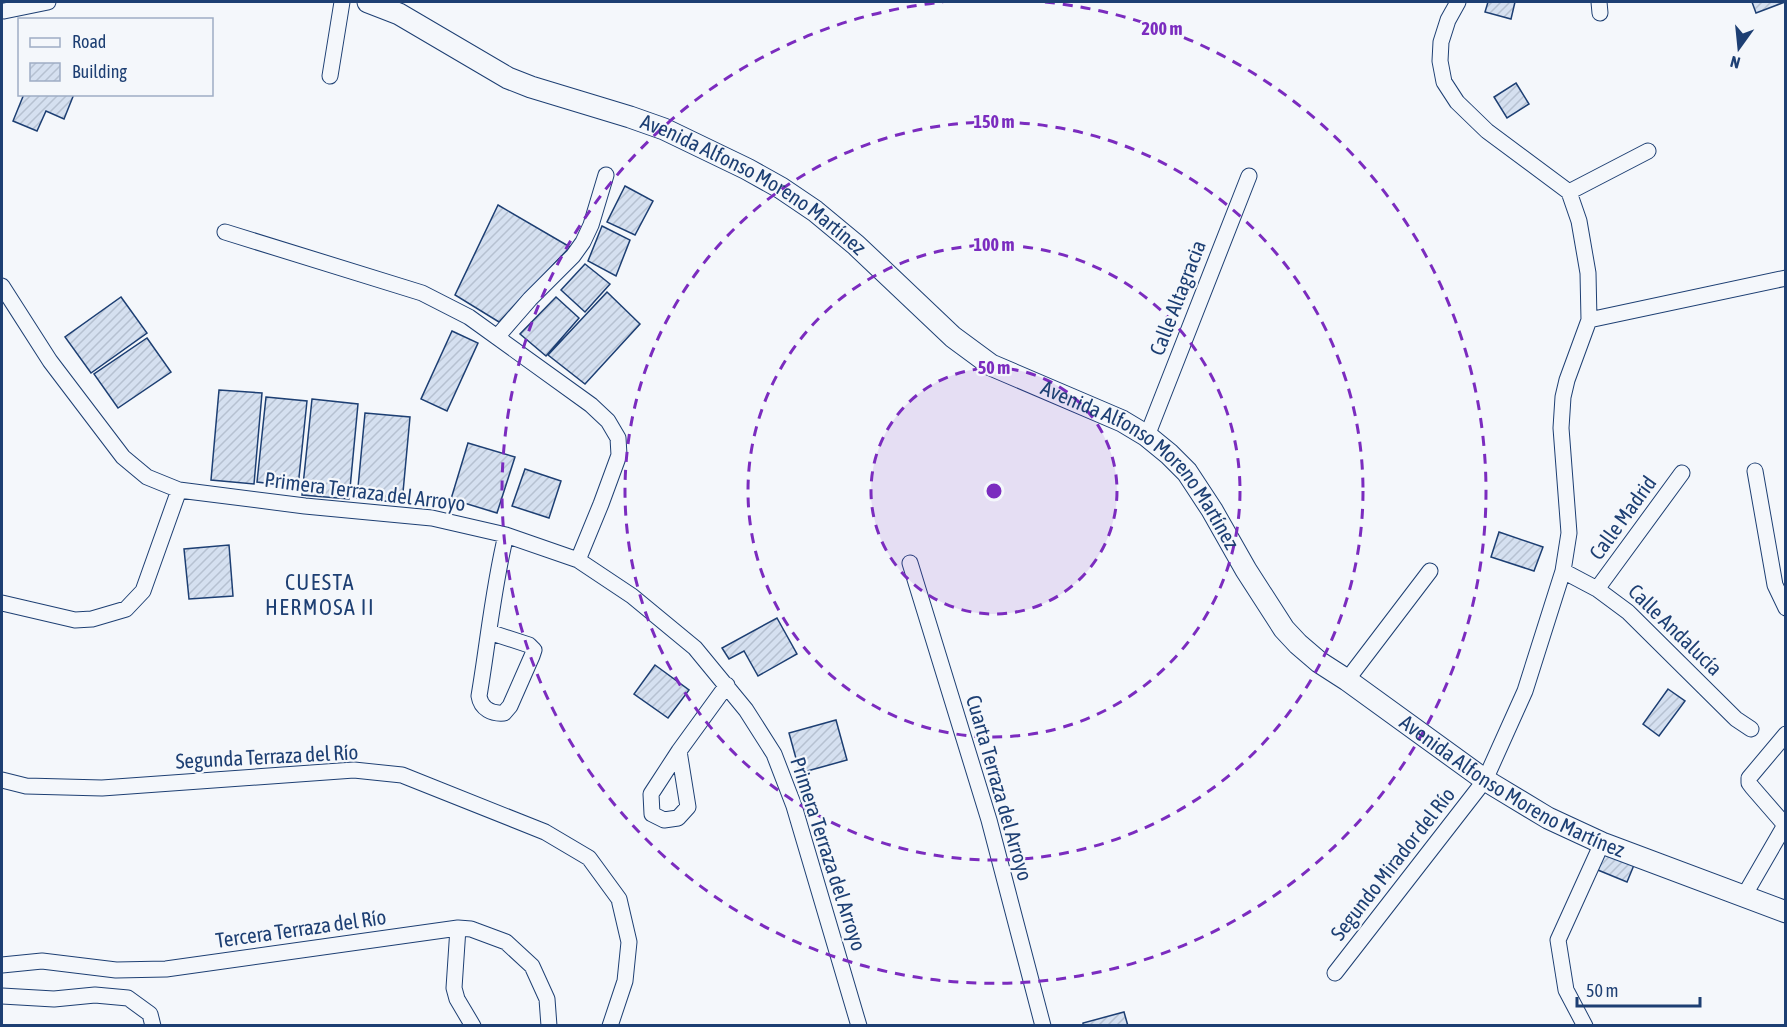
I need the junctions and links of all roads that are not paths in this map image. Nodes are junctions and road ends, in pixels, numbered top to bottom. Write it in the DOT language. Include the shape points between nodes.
graph roads {
  1 [pos="48,2"];
  2 [pos="342,2"];
  3 [pos="368,2"];
  4 [pos="1458,2"];
  5 [pos="4,11"];
  6 [pos="330,76"];
  7 [pos="1648,151"];
  8 [pos="606,175"];
  9 [pos="1249,176"];
  10 [pos="1569,192"];
  11 [pos="225,232"];
  12 [pos="1785,278"];
  13 [pos="2,286"];
  14 [pos="1589,321"];
  15 [pos="497,338"];
  16 [pos="1147,436"];
  17 [pos="1755,471"];
  18 [pos="1682,473"];
  19 [pos="179,490"];
  20 [pos="506,535"];
  21 [pos="578,560"];
  22 [pos="910,563"];
  23 [pos="1430,571"];
  24 [pos="1563,572"];
  25 [pos="1597,589"];
  26 [pos="2,603"];
  27 [pos="1785,608"];
  28 [pos="489,632"];
  29 [pos="1347,680"];
  30 [pos="727,685"];
  31 [pos="1751,729"];
  32 [pos="1785,734"];
  33 [pos="679,751"];
  34 [pos="2,780"];
  35 [pos="1485,780"];
  36 [pos="1602,843"];
  37 [pos="1744,896"];
  38 [pos="1785,912"];
  39 [pos="458,928"];
  40 [pos="2,965"];
  41 [pos="1335,973"];
  42 [pos="2,996"];
  43 [pos="153,1026"];
  44 [pos="473,1026"];
  45 [pos="549,1026"];
  46 [pos="610,1026"];
  47 [pos="859,1026"];
  48 [pos="1043,1026"];
  49 [pos="1586,1026"];
  1 -- 5 [label="street"];
  2 -- 6 [label="street"];
  3 -- 16 [label="main road, Avenida Alfonso Moreno Martínez" via="399,14 508,78 639,120 747,169 815,211 856,244 953,337 991,365 1122,420"];
  4 -- 10 [label="street" via="1441,42 1444,81 1457,102 1486,131"];
  7 -- 10 [label="street"];
  8 -- 15 [label="street" via="584,242"];
  9 -- 16 [label="street, Calle Altagracia"];
  10 -- 14 [label="street" via="1579,221 1588,273"];
  11 -- 15 [label="street" via="422,293 469,317"];
  12 -- 14 [label="street"];
  13 -- 19 [label="street, Primera Terraza del Arroyo" via="50,361 123,457 147,477"];
  14 -- 24 [label="street, Segundo Mirador del Río" via="1563,397 1561,428 1569,527"];
  15 -- 21 [label="street" via="591,405 608,421 618,438 619,455"];
  16 -- 29 [label="main road, Avenida Alfonso Moreno Martínez" via="1187,472 1284,629 1319,662"];
  17 -- 27 [label="street" via="1775,585"];
  18 -- 25 [label="street, Calle Madrid"];
  19 -- 20 [label="street, Primera Terraza del Arroyo" via="432,518"];
  19 -- 26 [label="street" via="143,591 126,609 75,620"];
  20 -- 21 [label="street, Primera Terraza del Arroyo"];
  20 -- 28 [label="street"];
  21 -- 30 [label="street, Primera Terraza del Arroyo" via="632,596 695,648"];
  22 -- 48 [label="street, Cuarta Terraza del Arroyo" via="989,820"];
  23 -- 29 [label="street"];
  24 -- 25 [label="street, Calle Andalucía"];
  24 -- 35 [label="street, Segundo Mirador del Río" via="1526,691"];
  25 -- 31 [label="street, Calle Andalucía" via="1628,612 1736,719"];
  28 -- 28 [label="street" via="481,704 496,714 504,713 534,650 530,645"];
  29 -- 35 [label="main road, Avenida Alfonso Moreno Martínez"];
  30 -- 33 [label="street"];
  30 -- 47 [label="street, Primera Terraza del Arroyo" via="774,754 794,806"];
  32 -- 37 [label="street" via="1749,778 1752,787 1785,825"];
  34 -- 46 [label="street, Segunda Terraza del Río" via="26,786 102,788 354,770 402,776 545,832 589,858 619,899 629,942 625,981"];
  35 -- 36 [label="main road, Avenida Alfonso Moreno Martínez" via="1548,818"];
  35 -- 41 [label="street, Segundo Mirador del Río"];
  36 -- 37 [label="main road, Avenida Alfonso Moreno Martínez"];
  36 -- 49 [label="street" via="1558,940 1566,990"];
  37 -- 38 [label="main road, Avenida Alfonso Moreno Martínez"];
  39 -- 40 [label="street, Tercera Terraza del Río" via="166,969 116,970 42,962"];
  39 -- 44 [label="street" via="454,988"];
  39 -- 45 [label="street, Tercera Terraza del Río" via="506,942 532,966 547,999"];
  42 -- 43 [label="street" via="128,998 150,1014"];
}
